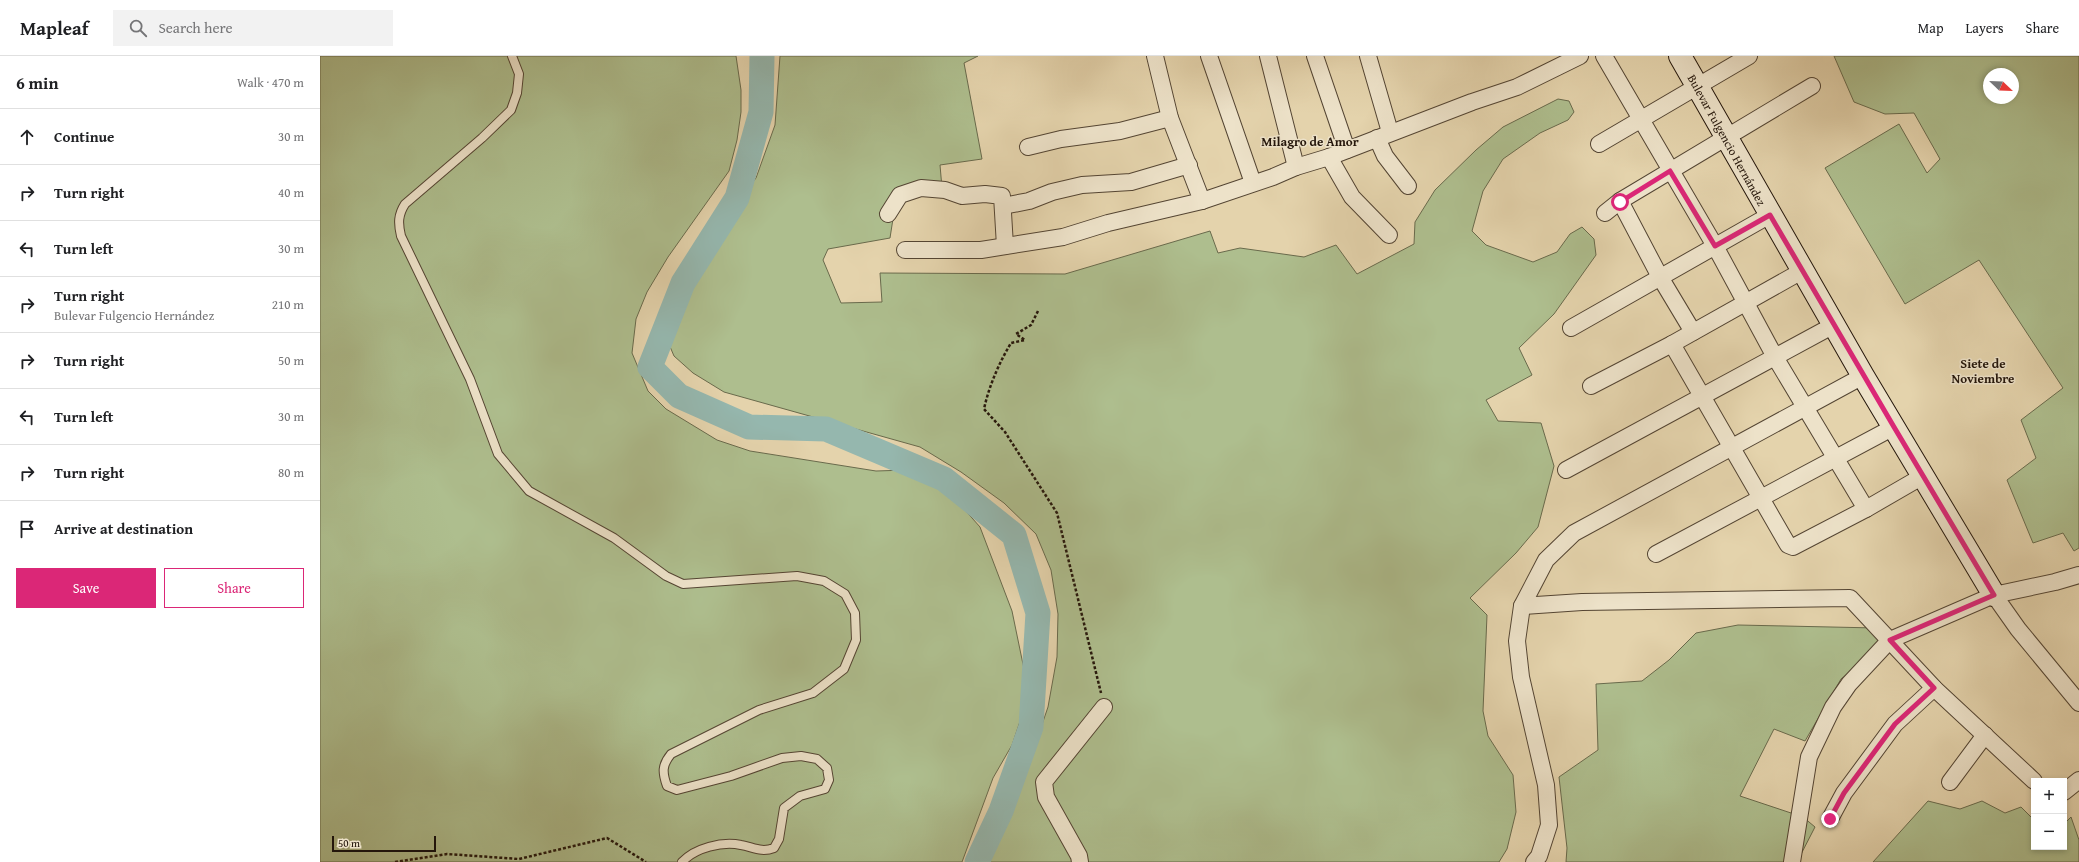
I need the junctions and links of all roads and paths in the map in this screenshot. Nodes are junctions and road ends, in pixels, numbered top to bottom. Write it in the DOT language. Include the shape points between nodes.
graph roads {
  1 [pos="512,56"];
  2 [pos="1154,56"];
  3 [pos="1209,56"];
  4 [pos="1268,56"];
  5 [pos="1315,56"];
  6 [pos="1368,56"];
  7 [pos="1580,56"];
  8 [pos="1604,56"];
  9 [pos="1680,56"];
  10 [pos="1749,56"];
  11 [pos="1698,86"];
  12 [pos="1812,86"];
  13 [pos="1170,118"];
  14 [pos="1641,120"];
  15 [pos="1384,135"];
  16 [pos="1727,136"];
  17 [pos="1599,144"];
  18 [pos="1028,147"];
  19 [pos="1348,150"];
  20 [pos="1329,157"];
  21 [pos="1189,165"];
  22 [pos="1296,167"];
  23 [pos="1670,171"];
  24 [pos="1253,183"];
  25 [pos="1408,186"];
  26 [pos="1202,201"];
  27 [pos="1620,202"];
  28 [pos="1003,206"];
  29 [pos="1605,213"];
  30 [pos="888,214"];
  31 [pos="1770,215"];
  32 [pos="1389,235"];
  33 [pos="1005,246"];
  34 [pos="1715,246"];
  35 [pos="905,250"];
  36 [pos="1802,271"];
  37 [pos="1660,277"];
  38 [pos="1745,303"];
  39 [pos="1038,311"];
  40 [pos="1834,325"];
  41 [pos="1571,328"];
  42 [pos="1693,332"];
  43 [pos="1672,344"];
  44 [pos="1775,357"];
  45 [pos="1864,376"];
  46 [pos="1591,386"];
  47 [pos="1701,397"];
  48 [pos="1805,408"];
  49 [pos="1894,427"];
  50 [pos="1731,448"];
  51 [pos="1835,459"];
  52 [pos="1566,470"];
  53 [pos="1923,476"];
  54 [pos="1760,499"];
  55 [pos="1866,509"];
  56 [pos="1656,554"];
  57 [pos="2079,575"];
  58 [pos="1994,595"];
  59 [pos="1522,606"];
  60 [pos="1890,640"];
  61 [pos="1934,688"];
  62 [pos="2074,688"];
  63 [pos="2079,703"];
  64 [pos="1104,707"];
  65 [pos="1985,735"];
  66 [pos="2031,778"];
  67 [pos="2079,780"];
  68 [pos="1950,782"];
  69 [pos="2067,790"];
  70 [pos="1830,819"];
  71 [pos="395,862"];
  72 [pos="646,862"];
  73 [pos="682,862"];
  74 [pos="1080,862"];
  75 [pos="1534,862"];
  76 [pos="1792,862"];
  1 -- 73 [label="lane" via="519,74 517,93 511,110 405,204 398,222 401,236 470,380 498,454 528,491 614,538 666,576 683,584 804,577 824,581 845,594 855,613 856,640 844,669 813,693 759,710 671,754 664,763 663,774 667,786 677,790 731,776 782,758 801,756 817,759 827,768 829,780 825,789 800,796 784,808 779,839 774,848 767,851 726,843 705,848 686,857"];
  2 -- 13 [label="street"];
  3 -- 24 [label="street"];
  4 -- 22 [label="street"];
  5 -- 19 [label="street"];
  6 -- 15 [label="street"];
  7 -- 15 [label="street" via="1517,87"];
  8 -- 14 [label="street"];
  9 -- 11 [label="street, Bulevar Fulgencio Hernández"];
  10 -- 11 [label="street"];
  11 -- 14 [label="street"];
  11 -- 16 [label="street, Bulevar Fulgencio Hernández"];
  12 -- 16 [label="street"];
  13 -- 18 [label="street" via="1120,131 1061,139"];
  13 -- 21 [label="street"];
  14 -- 17 [label="street"];
  14 -- 23 [label="street"];
  15 -- 19 [label="street"];
  15 -- 25 [label="street" via="1385,156"];
  16 -- 23 [label="street"];
  16 -- 31 [label="street, Bulevar Fulgencio Hernández"];
  19 -- 20 [label="street"];
  20 -- 22 [label="street"];
  20 -- 32 [label="street" via="1352,197"];
  21 -- 26 [label="street"];
  21 -- 28 [label="street" via="1131,182 1082,185"];
  22 -- 24 [label="street"];
  23 -- 27 [label="street"];
  23 -- 34 [label="street"];
  24 -- 26 [label="street"];
  26 -- 33 [label="street" via="1108,223 1063,237"];
  27 -- 29 [label="street"];
  27 -- 37 [label="street"];
  28 -- 30 [label="street" via="1002,196 962,196 945,190 921,188 900,195"];
  28 -- 33 [label="street"];
  31 -- 34 [label="street"];
  31 -- 36 [label="street, Bulevar Fulgencio Hernández"];
  33 -- 35 [label="street" via="981,250"];
  34 -- 37 [label="street"];
  34 -- 38 [label="street"];
  36 -- 38 [label="street"];
  36 -- 40 [label="street, Bulevar Fulgencio Hernández"];
  37 -- 41 [label="street"];
  37 -- 42 [label="street"];
  38 -- 42 [label="street"];
  38 -- 44 [label="street"];
  39 -- 64 [label="path" via="1031,325 1016,334 1025,340 1011,343 1005,353 987,393 984,409 1005,432 1057,513"];
  40 -- 44 [label="street"];
  40 -- 45 [label="street, Bulevar Fulgencio Hernández"];
  42 -- 43 [label="street"];
  43 -- 46 [label="street"];
  43 -- 47 [label="street"];
  44 -- 47 [label="street"];
  44 -- 48 [label="street"];
  45 -- 48 [label="street"];
  45 -- 49 [label="street, Bulevar Fulgencio Hernández"];
  47 -- 50 [label="street"];
  47 -- 52 [label="street"];
  48 -- 50 [label="street"];
  48 -- 51 [label="street"];
  49 -- 51 [label="street"];
  49 -- 53 [label="street, Bulevar Fulgencio Hernández"];
  50 -- 54 [label="street"];
  50 -- 59 [label="street" via="1574,533 1546,560"];
  51 -- 54 [label="street"];
  51 -- 55 [label="street"];
  53 -- 55 [label="street"];
  53 -- 58 [label="street, Bulevar Fulgencio Hernández"];
  54 -- 55 [label="street" via="1788,545 1793,547"];
  54 -- 56 [label="street"];
  57 -- 58 [label="street"];
  58 -- 60 [label="street"];
  58 -- 62 [label="street" via="2018,629"];
  59 -- 60 [label="street" via="1582,602 1850,598"];
  59 -- 75 [label="street" via="1517,641 1521,677 1546,785 1549,825 1539,856"];
  60 -- 61 [label="street"];
  60 -- 76 [label="street" via="1849,684 1837,701 1809,756"];
  61 -- 65 [label="street"];
  61 -- 70 [label="street" via="1895,724 1844,793"];
  62 -- 63 [label="street"];
  64 -- 74 [label="street" via="1044,782 1046,797"];
  65 -- 66 [label="street"];
  65 -- 68 [label="street"];
  67 -- 69 [label="street"];
  71 -- 72 [label="path" via="447,854 519,859 607,838"];
}
